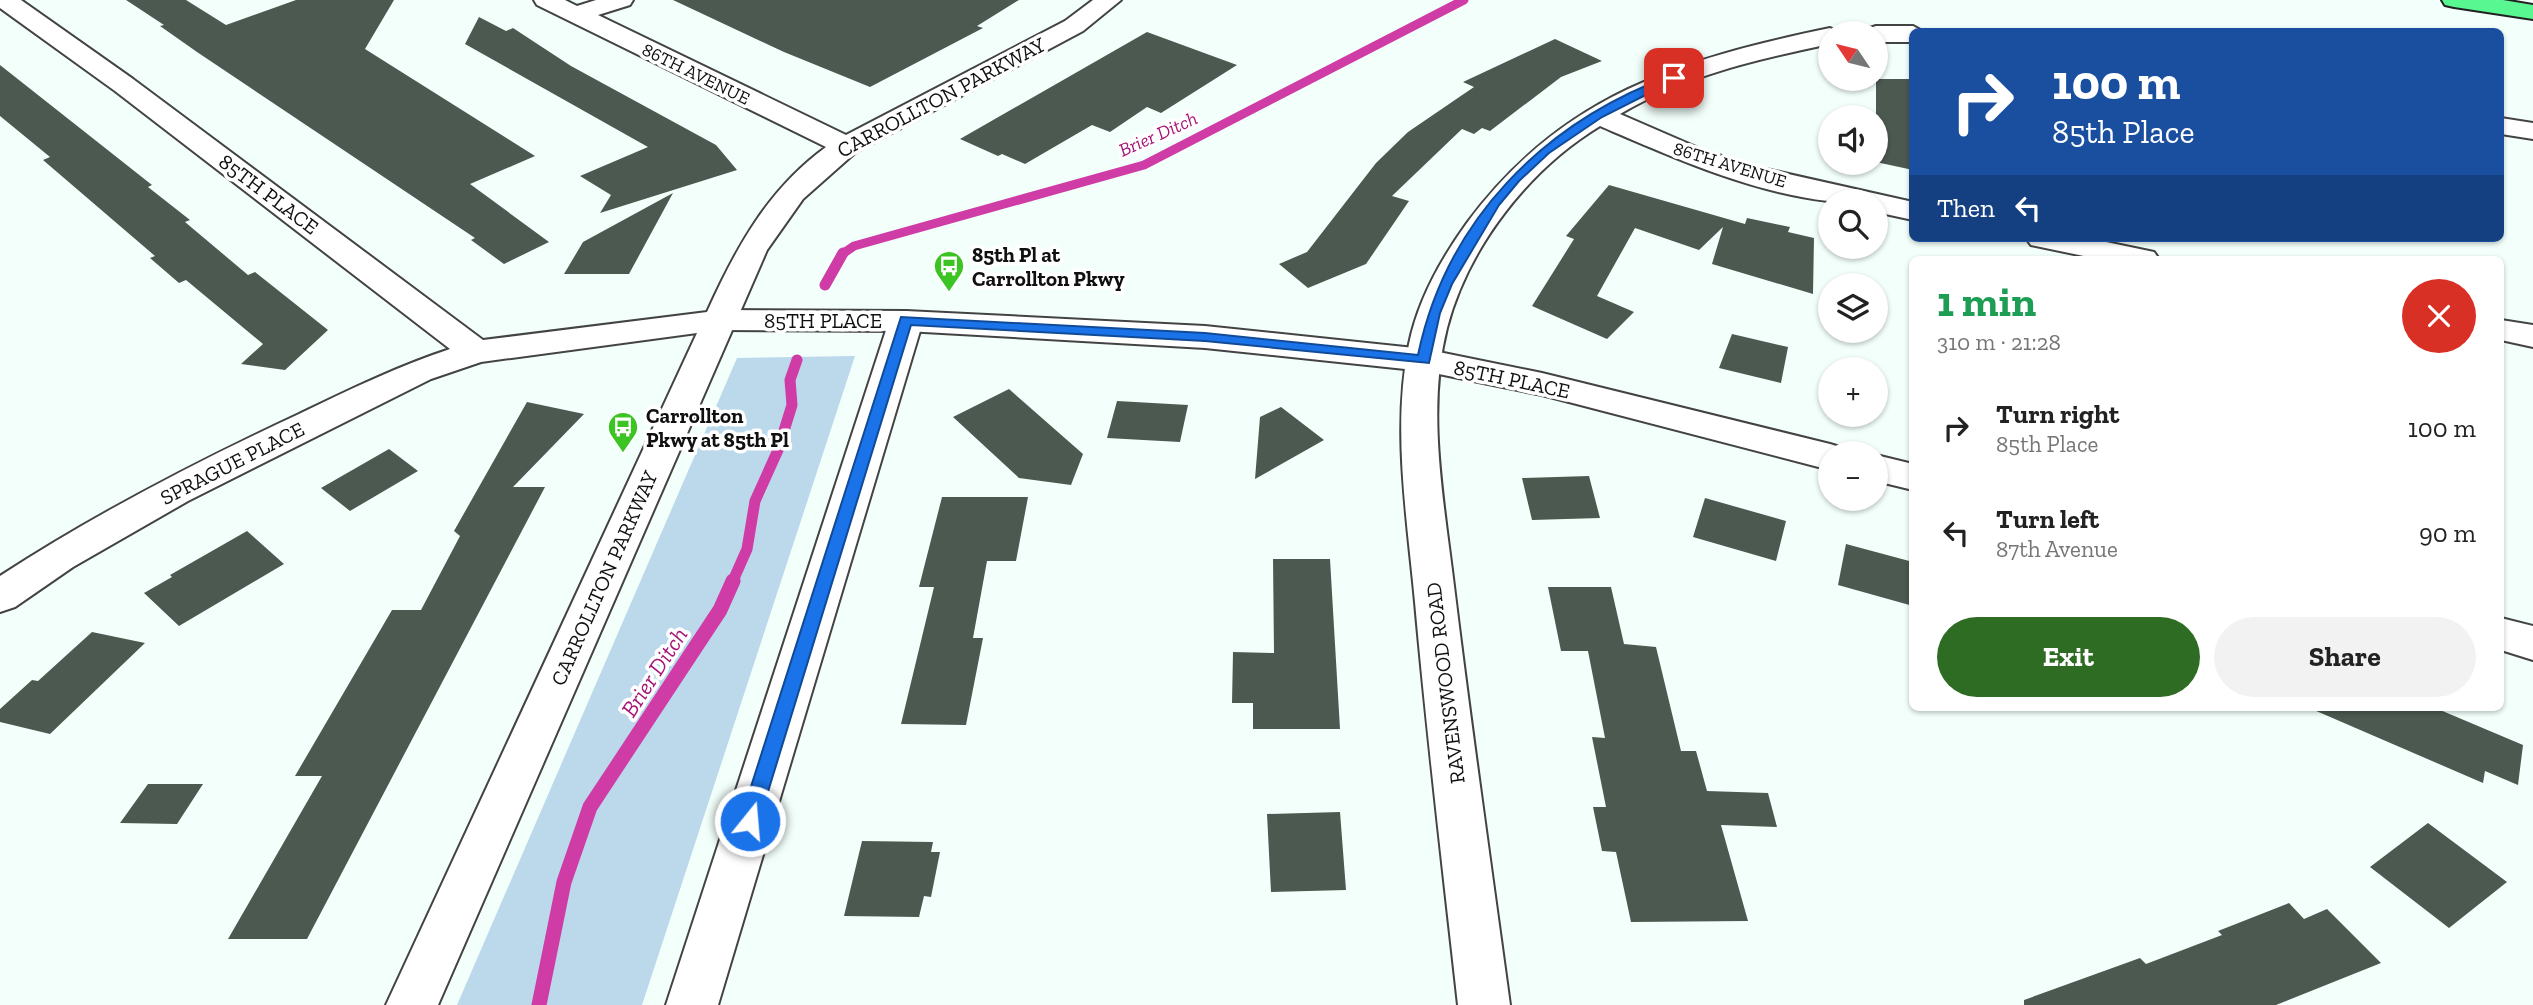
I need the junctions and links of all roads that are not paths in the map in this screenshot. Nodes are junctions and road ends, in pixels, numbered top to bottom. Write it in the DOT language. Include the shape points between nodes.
graph roads {
  1 [pos="546,0"];
  2 [pos="621,0"];
  3 [pos="1109,0"];
  4 [pos="2454,0"];
  5 [pos="9,9"];
  6 [pos="2533,12"];
  7 [pos="577,14"];
  8 [pos="1888,34"];
  9 [pos="1909,34"];
  10 [pos="1818,39"];
  11 [pos="1598,115"];
  12 [pos="2504,126"];
  13 [pos="2533,131"];
  14 [pos="846,146"];
  15 [pos="1818,190"];
  16 [pos="1888,206"];
  17 [pos="1909,210"];
  18 [pos="2061,242"];
  19 [pos="2129,256"];
  20 [pos="721,320"];
  21 [pos="906,320"];
  22 [pos="2504,331"];
  23 [pos="2533,336"];
  24 [pos="476,352"];
  25 [pos="1424,360"];
  26 [pos="1818,454"];
  27 [pos="1888,471"];
  28 [pos="1909,476"];
  29 [pos="0,596"];
  30 [pos="2504,635"];
  31 [pos="2533,643"];
  32 [pos="412,1005"];
  33 [pos="692,1005"];
  34 [pos="1484,1005"];
  1 -- 7 [label="street, 86TH AVENUE"];
  2 -- 7 [label="street"];
  3 -- 14 [label="street, CARROLLTON PARKWAY" via="1074,26"];
  4 -- 6 [label="highway"];
  5 -- 24 [label="street, 85TH PLACE"];
  7 -- 14 [label="street, 86TH AVENUE"];
  8 -- 9 [label="street"];
  10 -- 11 [label="street, RAVENSWOOD ROAD" via="1697,69"];
  11 -- 15 [label="street, 86TH AVENUE" via="1693,156"];
  11 -- 25 [label="street, RAVENSWOOD ROAD" via="1545,150 1494,204 1445,284 1433,313"];
  12 -- 13 [label="street"];
  14 -- 20 [label="street, CARROLLTON PARKWAY" via="823,162 771,217 751,250"];
  16 -- 17 [label="street"];
  18 -- 19 [label="street"];
  20 -- 21 [label="street, 85TH PLACE"];
  20 -- 24 [label="street, 85TH PLACE"];
  20 -- 32 [label="street, CARROLLTON PARKWAY"];
  21 -- 25 [label="street, 85TH PLACE" via="1205,337"];
  21 -- 33 [label="street"];
  22 -- 23 [label="street"];
  24 -- 29 [label="street, SPRAGUE PLACE" via="419,371 270,442 59,557"];
  25 -- 26 [label="street, 85TH PLACE" via="1542,384"];
  25 -- 34 [label="street, RAVENSWOOD ROAD" via="1421,458"];
  27 -- 28 [label="street"];
  30 -- 31 [label="street"];
}
